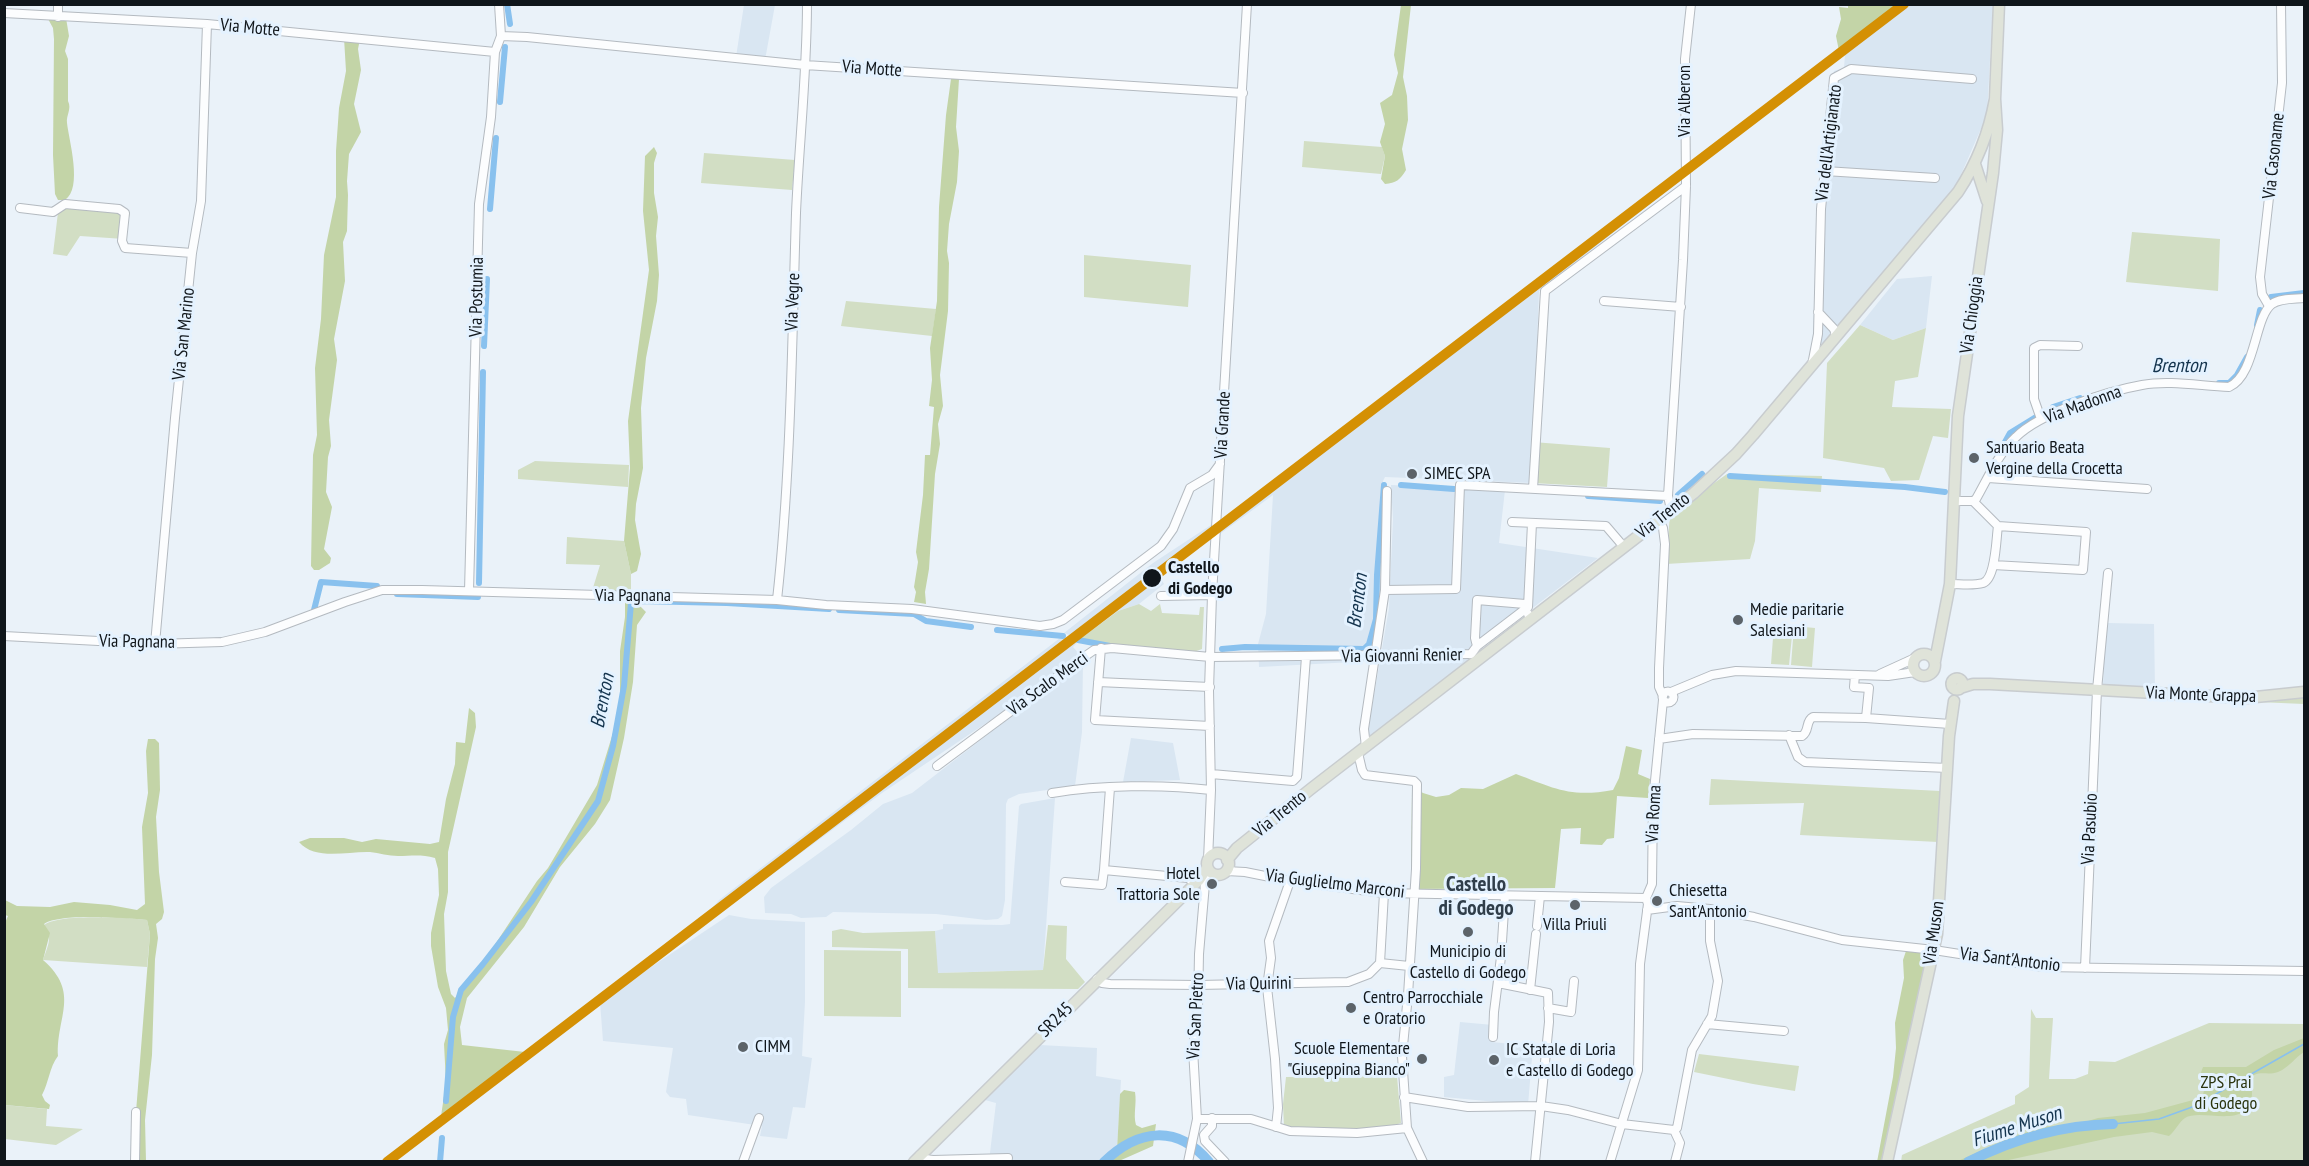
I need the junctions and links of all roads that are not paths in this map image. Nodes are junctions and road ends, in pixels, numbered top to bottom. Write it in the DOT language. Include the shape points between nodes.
graph roads {
  1 [pos="58,4"];
  2 [pos="499,4"];
  3 [pos="807,4"];
  4 [pos="1247,4"];
  5 [pos="1691,4"];
  6 [pos="1999,4"];
  7 [pos="2281,4"];
  8 [pos="4,13"];
  9 [pos="58,17"];
  10 [pos="207,24"];
  11 [pos="501,36"];
  12 [pos="495,52"];
  13 [pos="806,65"];
  14 [pos="1972,79"];
  15 [pos="1243,93"];
  16 [pos="1995,99"];
  17 [pos="1975,164"];
  18 [pos="1825,171"];
  19 [pos="1993,173"];
  20 [pos="1935,178"];
  21 [pos="1686,186"];
  22 [pos="1958,192"];
  23 [pos="1984,192"];
  24 [pos="1988,204"];
  25 [pos="20,208"];
  26 [pos="192,253"];
  27 [pos="2304,298"];
  28 [pos="1604,301"];
  29 [pos="2269,306"];
  30 [pos="1681,307"];
  31 [pos="1848,322"];
  32 [pos="1823,323"];
  33 [pos="1835,338"];
  34 [pos="2078,346"];
  35 [pos="1811,366"];
  36 [pos="2041,419"];
  37 [pos="1988,478"];
  38 [pos="1214,480"];
  39 [pos="1533,489"];
  40 [pos="2147,489"];
  41 [pos="1387,491"];
  42 [pos="1668,496"];
  43 [pos="1953,501"];
  44 [pos="1973,501"];
  45 [pos="1671,510"];
  46 [pos="1659,520"];
  47 [pos="1512,522"];
  48 [pos="1532,523"];
  49 [pos="1998,526"];
  50 [pos="1624,546"];
  51 [pos="1993,565"];
  52 [pos="2108,573"];
  53 [pos="1950,584"];
  54 [pos="1385,590"];
  55 [pos="469,591"];
  56 [pos="1212,595"];
  57 [pos="1161,596"];
  58 [pos="777,600"];
  59 [pos="1528,614"];
  60 [pos="1943,625"];
  61 [pos="4,636"];
  62 [pos="155,644"];
  63 [pos="1101,648"];
  64 [pos="1476,649"];
  65 [pos="1377,656"];
  66 [pos="1917,656"];
  67 [pos="1210,657"];
  68 [pos="1306,657"];
  69 [pos="1935,663"];
  70 [pos="1916,672"];
  71 [pos="1855,675"];
  72 [pos="1875,676"];
  73 [pos="1927,676"];
  74 [pos="1098,682"];
  75 [pos="1957,685"];
  76 [pos="1209,687"];
  77 [pos="2097,690"];
  78 [pos="2304,692"];
  79 [pos="1668,698"];
  80 [pos="1866,718"];
  81 [pos="1950,724"];
  82 [pos="1210,726"];
  83 [pos="1789,735"];
  84 [pos="1659,739"];
  85 [pos="1362,750"];
  86 [pos="937,766"];
  87 [pos="1948,768"];
  88 [pos="1211,774"];
  89 [pos="1110,788"];
  90 [pos="1211,790"];
  91 [pos="1052,794"];
  92 [pos="1217,863"];
  93 [pos="1104,870"];
  94 [pos="1197,881"];
  95 [pos="1290,881"];
  96 [pos="1065,882"];
  97 [pos="1384,893"];
  98 [pos="1414,894"];
  99 [pos="1505,895"];
  100 [pos="1540,896"];
  101 [pos="1646,898"];
  102 [pos="1710,909"];
  103 [pos="1647,910"];
  104 [pos="1934,950"];
  105 [pos="1380,963"];
  106 [pos="1409,966"];
  107 [pos="2085,968"];
  108 [pos="2304,971"];
  109 [pos="1097,979"];
  110 [pos="1574,981"];
  111 [pos="1498,983"];
  112 [pos="1269,984"];
  113 [pos="1198,985"];
  114 [pos="1530,990"];
  115 [pos="1548,1008"];
  116 [pos="1707,1024"];
  117 [pos="1784,1031"];
  118 [pos="1493,1037"];
  119 [pos="1404,1097"];
  120 [pos="1541,1106"];
  121 [pos="136,1112"];
  122 [pos="759,1118"];
  123 [pos="1212,1118"];
  124 [pos="1197,1119"];
  125 [pos="1622,1124"];
  126 [pos="1276,1127"];
  127 [pos="1407,1128"];
  128 [pos="1674,1130"];
  129 [pos="917,1158"];
  130 [pos="1008,1158"];
  131 [pos="135,1161"];
  132 [pos="743,1161"];
  133 [pos="1188,1161"];
  134 [pos="1225,1161"];
  135 [pos="1423,1161"];
  136 [pos="1535,1161"];
  137 [pos="1610,1161"];
  138 [pos="1675,1161"];
  139 [pos="1887,1161"];
  1 -- 9 [label="street"];
  2 -- 11 [label="street, Via Postumia"];
  3 -- 13 [label="street, Via Vegre"];
  4 -- 15 [label="street, Via Grande"];
  5 -- 21 [label="street, Via Alberon" via="1685,59"];
  6 -- 16 [label="main road, Via Chioggia / SR245"];
  7 -- 29 [label="street, Via Casoname" via="2282,82 2260,277 2262,294"];
  8 -- 9 [label="street, Via Motte"];
  9 -- 10 [label="street, Via Motte"];
  10 -- 12 [label="street, Via Motte"];
  10 -- 26 [label="street, Via San Marino" via="201,201"];
  11 -- 12 [label="street, Via Postumia"];
  11 -- 13 [label="street, Via Motte"];
  12 -- 55 [label="street, Via Postumia" via="479,204"];
  13 -- 15 [label="street, Via Motte"];
  13 -- 58 [label="street, Via Vegre"];
  14 -- 18 [label="street, Via dell'Artigianato" via="1851,69 1834,78"];
  15 -- 38 [label="street, Via Grande" via="1220,464"];
  16 -- 17 [label="main road, Via Trento / SR245"];
  16 -- 19 [label="main road, Via Chioggia"];
  17 -- 19 [label="main road" via="1988,166"];
  17 -- 22 [label="main road, Via Trento / SR245"];
  17 -- 23 [label="main road"];
  18 -- 20 [label="street"];
  18 -- 32 [label="street, Via dell'Artigianato" via="1818,312"];
  19 -- 24 [label="main road, Via Chioggia"];
  21 -- 30 [label="street, Via Alberon"];
  21 -- 39 [label="street" via="1545,291"];
  22 -- 23 [label="main road" via="1971,186"];
  22 -- 31 [label="main road, Via Trento / SR245"];
  23 -- 24 [label="main road"];
  24 -- 43 [label="main road, Via Chioggia" via="1958,417"];
  25 -- 26 [label="street" via="53,212 65,204 119,209 125,213 125,248"];
  26 -- 62 [label="street, Via San Marino"];
  27 -- 29 [label="street"];
  28 -- 30 [label="street"];
  29 -- 36 [label="street, Via Madonna" via="2252,354 2235,385 2143,385"];
  30 -- 42 [label="street, Via Alberon"];
  31 -- 32 [label="street"];
  31 -- 33 [label="main road, Via Trento / SR245"];
  32 -- 33 [label="street" via="1824,334"];
  32 -- 35 [label="street, Via dell'Artigianato"];
  33 -- 35 [label="main road, Via Trento / SR245"];
  34 -- 36 [label="street" via="2034,348 2034,399"];
  35 -- 45 [label="main road, Via Trento / SR245" via="1736,454"];
  36 -- 37 [label="street, Via Madonna" via="2015,438"];
  37 -- 40 [label="street"];
  37 -- 44 [label="street, Via Madonna"];
  38 -- 56 [label="street, Via Grande"];
  38 -- 58 [label="street, Via Pagnana" via="1190,488 1173,529 1157,550 1053,624 1040,626 912,609"];
  39 -- 42 [label="street"];
  39 -- 54 [label="street" via="1460,484 1456,589"];
  41 -- 54 [label="street"];
  42 -- 45 [label="street, Via Alberon"];
  43 -- 44 [label="street"];
  43 -- 53 [label="main road, Via Chioggia"];
  44 -- 49 [label="street"];
  45 -- 46 [label="main road, Via Trento / SR245"];
  46 -- 50 [label="main road, Via Trento / SR245"];
  46 -- 79 [label="street" via="1665,544 1659,687"];
  47 -- 48 [label="street"];
  48 -- 50 [label="street" via="1606,525"];
  48 -- 59 [label="street"];
  49 -- 51 [label="street"];
  49 -- 51 [label="street" via="2086,532 2083,570"];
  50 -- 59 [label="main road, Via Trento / SR245"];
  51 -- 53 [label="street" via="1988,580 1980,584"];
  52 -- 77 [label="street"];
  53 -- 60 [label="main road, Via Chioggia"];
  54 -- 65 [label="street"];
  55 -- 58 [label="street, Via Pagnana"];
  55 -- 62 [label="street, Via Pagnana" via="382,590 265,632 222,642"];
  56 -- 57 [label="street"];
  56 -- 67 [label="street, Via Grande"];
  59 -- 64 [label="street"];
  59 -- 64 [label="street, Via Giovanni Renier" via="1525,604 1477,600"];
  59 -- 85 [label="main road, Via Trento / SR245"];
  60 -- 66 [label="main road, Via Chioggia"];
  60 -- 69 [label="main road, Via Chioggia"];
  61 -- 62 [label="street, Via Pagnana"];
  63 -- 67 [label="street, Via Scalo Merci"];
  63 -- 74 [label="street"];
  63 -- 86 [label="street, Via Scalo Merci"];
  64 -- 65 [label="street, Via Giovanni Renier" via="1471,654"];
  65 -- 68 [label="street, Via Giovanni Renier"];
  65 -- 85 [label="street"];
  66 -- 69 [label="main road" via="1926,653"];
  66 -- 70 [label="main road" via="1912,665"];
  66 -- 72 [label="street"];
  67 -- 68 [label="street, Via Giovanni Renier"];
  67 -- 76 [label="street, Via Grande"];
  68 -- 88 [label="street" via="1297,777 1293,781"];
  69 -- 73 [label="main road" via="1933,672"];
  69 -- 75 [label="main road"];
  70 -- 72 [label="street"];
  70 -- 73 [label="main road"];
  71 -- 72 [label="street"];
  71 -- 79 [label="street" via="1736,671 1712,675"];
  71 -- 80 [label="street" via="1854,687 1869,688"];
  73 -- 75 [label="main road"];
  74 -- 76 [label="street"];
  74 -- 82 [label="street" via="1095,720"];
  75 -- 77 [label="main road, Via Monte Grappa"];
  75 -- 81 [label="main road, Via Muson"];
  76 -- 82 [label="street, Via Grande"];
  77 -- 78 [label="main road, Via Monte Grappa" via="2246,698"];
  77 -- 107 [label="street, Via Pasubio"];
  79 -- 84 [label="street, Via Roma"];
  80 -- 81 [label="street"];
  80 -- 83 [label="street" via="1813,717 1802,736"];
  81 -- 87 [label="main road, Via Muson"];
  82 -- 88 [label="street, Via Grande"];
  83 -- 84 [label="street" via="1693,734"];
  83 -- 87 [label="street" via="1798,757 1805,762"];
  84 -- 101 [label="street, Via Roma" via="1653,801 1652,885"];
  85 -- 92 [label="main road, Via Trento / SR245"];
  85 -- 98 [label="street" via="1365,775 1418,784"];
  87 -- 104 [label="main road, Via Muson"];
  88 -- 90 [label="street, Via Grande"];
  89 -- 90 [label="street"];
  89 -- 91 [label="street"];
  89 -- 93 [label="street"];
  90 -- 92 [label="street, Via Grande"];
  92 -- 94 [label="main road, SR245"];
  92 -- 95 [label="street, Via Guglielmo Marconi"];
  92 -- 113 [label="street, Via San Pietro" via="1205,884"];
  93 -- 94 [label="street"];
  93 -- 96 [label="street" via="1102,885"];
  94 -- 109 [label="main road, SR245 / SR245"];
  95 -- 97 [label="street, Via Guglielmo Marconi"];
  95 -- 112 [label="street" via="1269,940"];
  97 -- 98 [label="street, Via Guglielmo Marconi"];
  97 -- 105 [label="street"];
  98 -- 99 [label="street, Via Guglielmo Marconi"];
  98 -- 106 [label="street"];
  99 -- 100 [label="street, Via Guglielmo Marconi"];
  99 -- 111 [label="street"];
  100 -- 101 [label="street, Via Guglielmo Marconi"];
  100 -- 114 [label="street"];
  101 -- 103 [label="street, Via Roma"];
  102 -- 103 [label="street, Via Sant'Antonio" via="1677,906"];
  102 -- 104 [label="street, Via Sant'Antonio" via="1842,939"];
  102 -- 116 [label="street" via="1710,941 1718,981"];
  103 -- 125 [label="street, Via Roma" via="1640,964 1638,1070"];
  104 -- 107 [label="street, Via Sant'Antonio" via="2043,967"];
  104 -- 139 [label="main road, Via Muson"];
  105 -- 106 [label="street"];
  105 -- 112 [label="street, Via Quirini" via="1369,974 1348,982"];
  106 -- 119 [label="street" via="1402,1056"];
  107 -- 108 [label="street, Via Sant'Antonio"];
  109 -- 113 [label="street, Via Quirini" via="1110,984"];
  109 -- 129 [label="main road, SR245 / SR245"];
  110 -- 115 [label="street" via="1571,1012"];
  111 -- 114 [label="street"];
  111 -- 118 [label="street"];
  112 -- 113 [label="street, Via Quirini"];
  112 -- 126 [label="street"];
  113 -- 124 [label="street, Via San Pietro" via="1193,1049"];
  114 -- 115 [label="street" via="1548,993"];
  115 -- 120 [label="street"];
  116 -- 117 [label="street"];
  116 -- 128 [label="street" via="1692,1050"];
  119 -- 120 [label="street" via="1468,1107"];
  119 -- 127 [label="street"];
  120 -- 125 [label="street"];
  120 -- 136 [label="street"];
  121 -- 131 [label="street"];
  122 -- 132 [label="street"];
  123 -- 124 [label="street"];
  123 -- 126 [label="street" via="1251,1119"];
  123 -- 134 [label="street" via="1205,1142"];
  124 -- 133 [label="street, Via San Pietro"];
  125 -- 128 [label="street"];
  125 -- 137 [label="street, Via Roma"];
  126 -- 127 [label="street" via="1287,1131 1357,1133"];
  127 -- 135 [label="street"];
  128 -- 138 [label="street" via="1680,1143"];
  129 -- 130 [label="street"];
}
